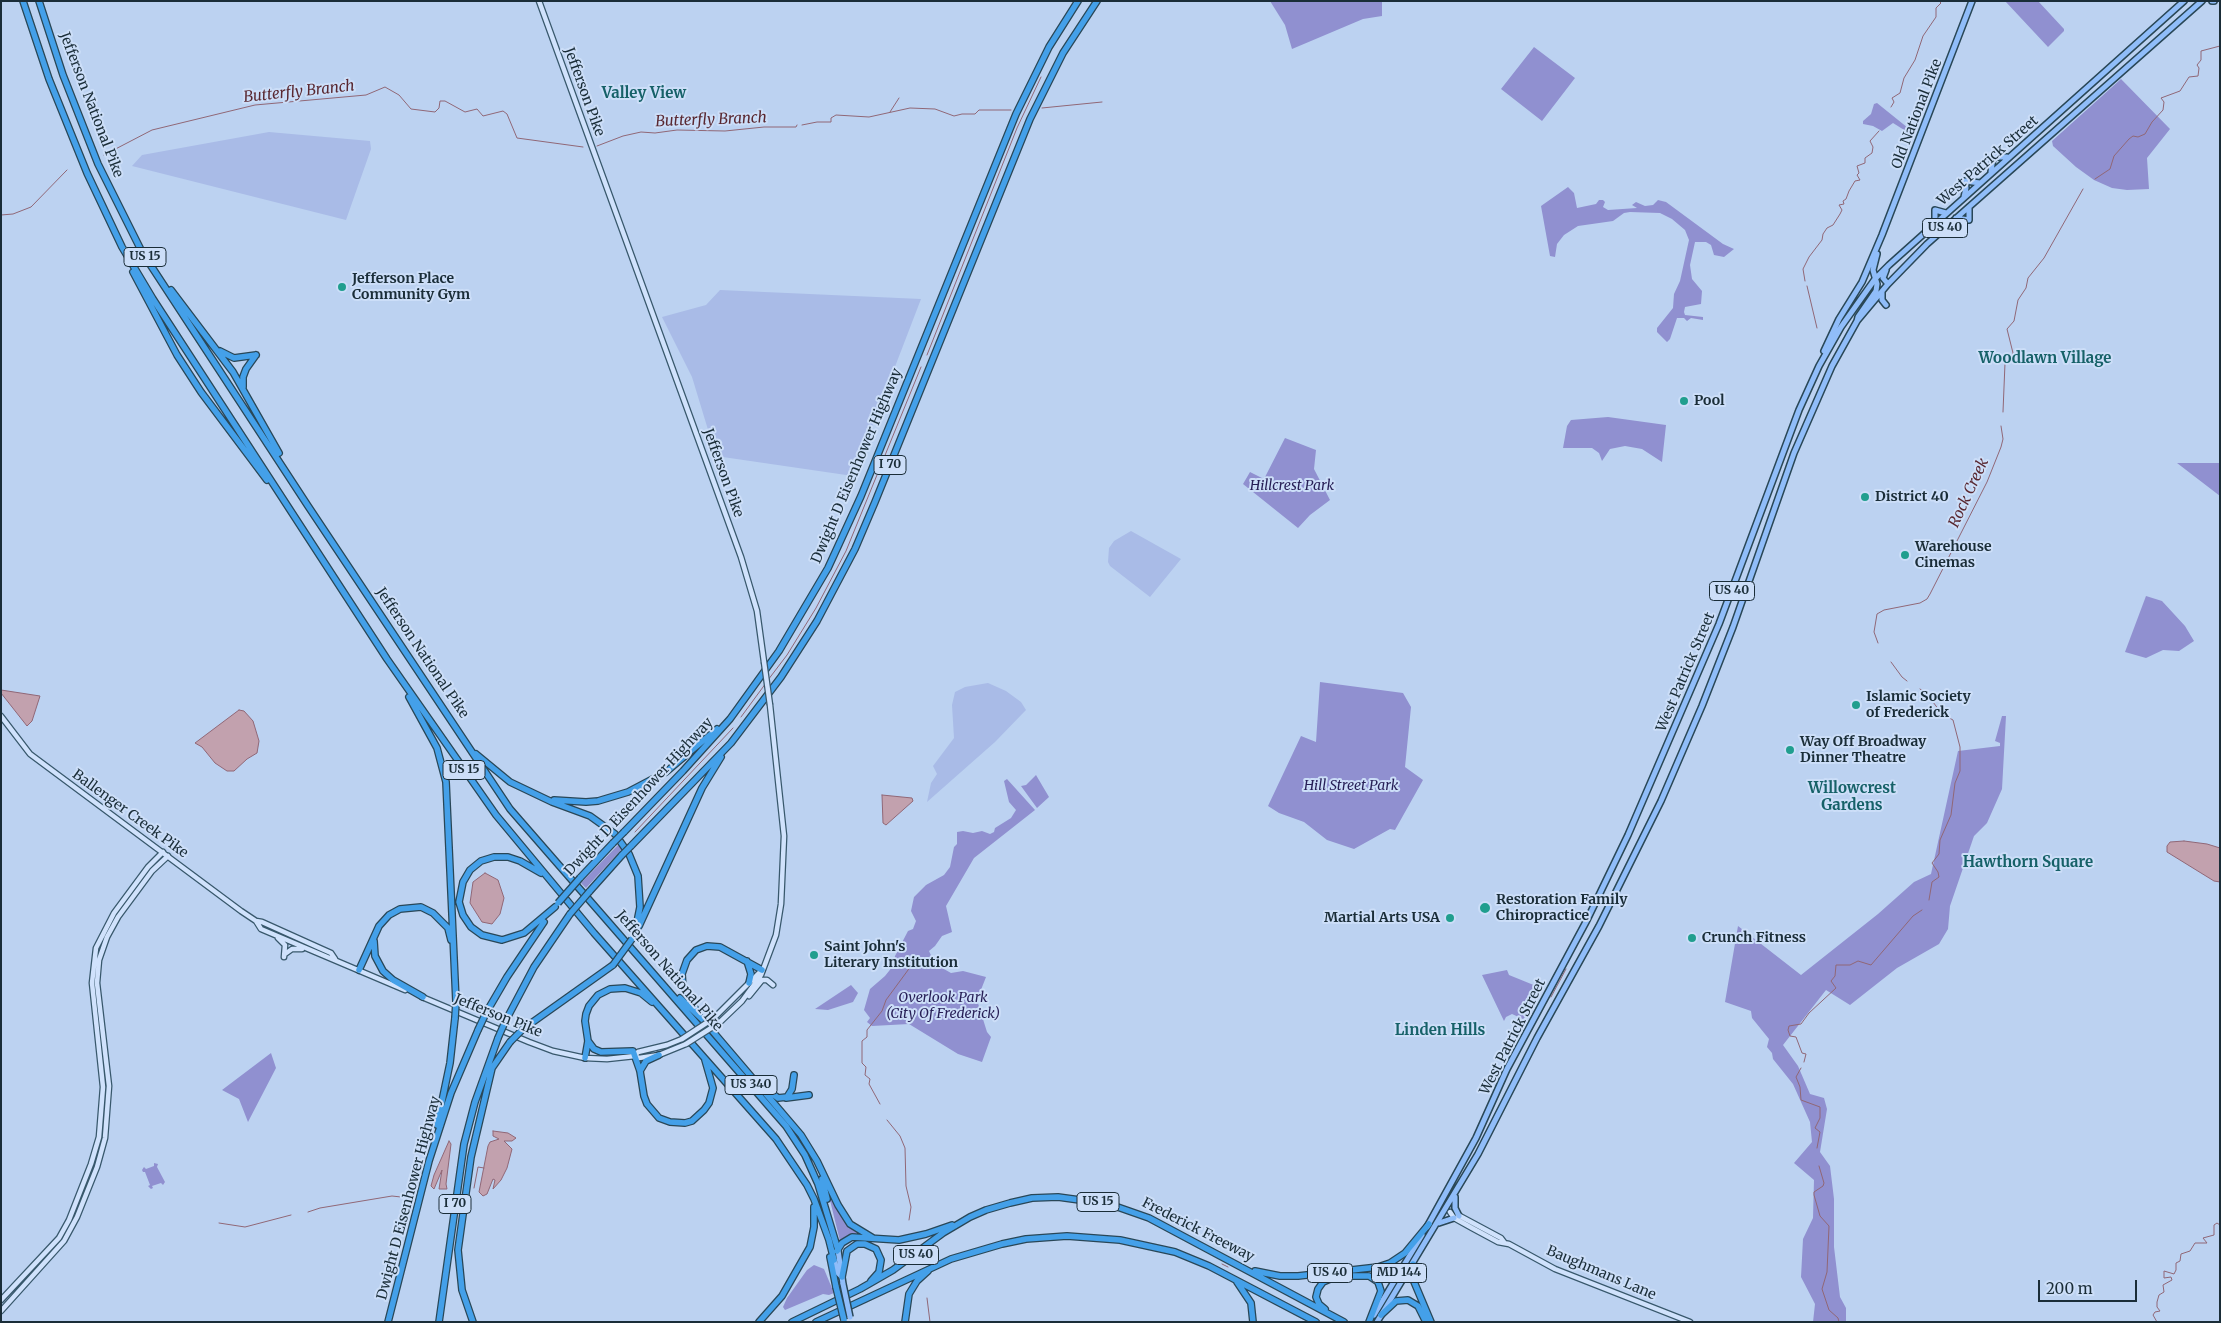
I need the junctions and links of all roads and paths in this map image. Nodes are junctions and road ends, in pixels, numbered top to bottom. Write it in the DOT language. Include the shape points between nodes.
graph roads {
  1 [pos="23,1"];
  2 [pos="39,1"];
  3 [pos="539,1"];
  4 [pos="1078,1"];
  5 [pos="1096,1"];
  6 [pos="1972,1"];
  7 [pos="2184,1"];
  8 [pos="2202,1"];
  9 [pos="2010,156"];
  10 [pos="1991,173"];
  11 [pos="1980,183"];
  12 [pos="1964,197"];
  13 [pos="1969,207"];
  14 [pos="1946,213"];
  15 [pos="1956,218"];
  16 [pos="1935,222"];
  17 [pos="1882,235"];
  18 [pos="122,247"];
  19 [pos="142,252"];
  20 [pos="1889,265"];
  21 [pos="1875,279"];
  22 [pos="1888,284"];
  23 [pos="1882,292"];
  24 [pos="1873,304"];
  25 [pos="1857,321"];
  26 [pos="216,348"];
  27 [pos="1819,366"];
  28 [pos="244,389"];
  29 [pos="298,488"];
  30 [pos="301,525"];
  31 [pos="387,659"];
  32 [pos="736,709"];
  33 [pos="1,716"];
  34 [pos="731,743"];
  35 [pos="474,753"];
  36 [pos="549,800"];
  37 [pos="163,852"];
  38 [pos="168,856"];
  39 [pos="547,877"];
  40 [pos="556,905"];
  41 [pos="256,921"];
  42 [pos="635,932"];
  43 [pos="374,935"];
  44 [pos="277,937"];
  45 [pos="306,949"];
  46 [pos="335,959"];
  47 [pos="454,959"];
  48 [pos="643,961"];
  49 [pos="746,961"];
  50 [pos="359,970"];
  51 [pos="762,970"];
  52 [pos="749,983"];
  53 [pos="772,985"];
  54 [pos="423,997"];
  55 [pos="742,1001"];
  56 [pos="670,1018"];
  57 [pos="703,1020"];
  58 [pos="588,1041"];
  59 [pos="659,1054"];
  60 [pos="635,1056"];
  61 [pos="704,1056"];
  62 [pos="585,1058"];
  63 [pos="492,1068"];
  64 [pos="640,1071"];
  65 [pos="794,1075"];
  66 [pos="752,1078"];
  67 [pos="809,1096"];
  68 [pos="783,1099"];
  69 [pos="470,1119"];
  70 [pos="429,1161"];
  71 [pos="817,1161"];
  72 [pos="804,1180"];
  73 [pos="1456,1194"];
  74 [pos="1440,1205"];
  75 [pos="814,1207"];
  76 [pos="1448,1211"];
  77 [pos="970,1217"];
  78 [pos="1456,1217"];
  79 [pos="1429,1224"];
  80 [pos="1437,1224"];
  81 [pos="832,1226"];
  82 [pos="873,1238"];
  83 [pos="838,1250"];
  84 [pos="1218,1253"];
  85 [pos="834,1260"];
  86 [pos="1413,1264"];
  87 [pos="931,1268"];
  88 [pos="842,1277"];
  89 [pos="1232,1277"];
  90 [pos="860,1289"];
  91 [pos="1,1300"];
  92 [pos="1,1311"];
  93 [pos="1332,1315"];
  94 [pos="1381,1315"];
  95 [pos="829,1316"];
  96 [pos="851,1319"];
  97 [pos="844,1321"];
  98 [pos="388,1322"];
  99 [pos="439,1322"];
  100 [pos="473,1322"];
  101 [pos="760,1322"];
  102 [pos="792,1322"];
  103 [pos="816,1322"];
  104 [pos="822,1322"];
  105 [pos="906,1322"];
  106 [pos="1253,1322"];
  107 [pos="1316,1322"];
  108 [pos="1344,1322"];
  109 [pos="1369,1322"];
  110 [pos="1377,1322"];
  111 [pos="1426,1322"];
  112 [pos="1431,1322"];
  113 [pos="1690,1322"];
  1 -- 18 [label="highway, Jefferson National Pike / US 15" via="49,79 87,174"];
  2 -- 19 [label="highway, Jefferson National Pike / US 15" via="63,75 98,164"];
  3 -- 51 [label="main road, Jefferson Pike, bridge" via="741,557 757,611 785,854 778,923"];
  4 -- 32 [label="highway, Dwight D Eisenhower Highway / I 70" via="1049,47 1016,114 840,543 797,624"];
  5 -- 34 [label="highway, Dwight D Eisenhower Highway / I 70" via="1063,53 1030,119 854,549 801,647"];
  6 -- 17 [label="main road, Old National Pike"];
  7 -- 9 [label="main road, West Patrick Street / US 40"];
  8 -- 13 [label="main road, West Patrick Street / US 40"];
  9 -- 10 [label="main road, West Patrick Street / US 40"];
  9 -- 10 [label="main road" via="1993,157"];
  10 -- 11 [label="main road, West Patrick Street / US 40"];
  11 -- 12 [label="main road, West Patrick Street / US 40"];
  11 -- 12 [label="main road" via="1965,181"];
  12 -- 14 [label="main road, West Patrick Street / US 40"];
  13 -- 15 [label="main road, West Patrick Street / US 40"];
  13 -- 15 [label="main road" via="1969,220"];
  14 -- 16 [label="main road, West Patrick Street / US 40"];
  14 -- 16 [label="main road" via="1935,210"];
  15 -- 22 [label="main road, West Patrick Street / US 40"];
  16 -- 20 [label="main road, West Patrick Street / US 40"];
  17 -- 21 [label="main road" via="1874,264"];
  17 -- 27 [label="main road" via="1862,282 1834,329"];
  18 -- 30 [label="highway, Jefferson National Pike / US 15"];
  18 -- 30 [label="highway" via="176,355"];
  19 -- 26 [label="highway"];
  19 -- 29 [label="highway, Jefferson National Pike / US 15"];
  20 -- 21 [label="main road, West Patrick Street / US 40"];
  20 -- 22 [label="main road" via="1884,275"];
  21 -- 25 [label="main road" via="1876,291"];
  21 -- 27 [label="main road, West Patrick Street / US 40" via="1841,327"];
  22 -- 23 [label="main road, West Patrick Street / US 40"];
  23 -- 24 [label="main road, West Patrick Street / US 40"];
  23 -- 24 [label="main road" via="1886,305"];
  24 -- 25 [label="main road, West Patrick Street / US 40"];
  25 -- 73 [label="main road, West Patrick Street / US 40" via="1832,366 1794,453 1733,627 1661,801 1599,926 1536,1038"];
  26 -- 28 [label="highway"];
  26 -- 28 [label="highway" via="234,358 256,355 243,377"];
  27 -- 74 [label="main road, West Patrick Street / US 40" via="1780,455 1720,624 1628,836"];
  28 -- 29 [label="highway"];
  29 -- 35 [label="highway, Jefferson National Pike / US 15"];
  30 -- 31 [label="highway, Jefferson National Pike / US 15"];
  31 -- 39 [label="highway, Jefferson National Pike / US 15" via="496,815"];
  31 -- 47 [label="highway" via="426,724 444,770"];
  32 -- 36 [label="highway" via="680,762 643,786 598,801"];
  32 -- 40 [label="highway, Dwight D Eisenhower Highway / I 70, bridge" via="702,751"];
  33 -- 37 [label="main road, Ballenger Creek Pike" via="30,754"];
  34 -- 42 [label="highway" via="702,788"];
  34 -- 69 [label="highway, Dwight D Eisenhower Highway / I 70, bridge" via="622,855 570,914 534,967 505,1022"];
  35 -- 36 [label="highway" via="510,782"];
  35 -- 48 [label="highway, Jefferson National Pike / US 15" via="510,809"];
  36 -- 42 [label="highway" via="600,821 626,849 636,868 640,886"];
  37 -- 38 [label="main road, Ballenger Creek Pike"];
  37 -- 91 [label="main road" via="114,913 96,948 92,982 103,1087 99,1137 91,1164 61,1234"];
  38 -- 41 [label="main road, Ballenger Creek Pike"];
  38 -- 92 [label="main road" via="152,871 118,917 99,960 97,983 109,1086 105,1138 97,1166 64,1241"];
  39 -- 40 [label="highway" via="514,858 487,858 466,875 460,888 461,909 466,921 476,931 488,938 502,940 524,933"];
  39 -- 56 [label="highway, Jefferson National Pike / US 15"];
  40 -- 70 [label="highway, Dwight D Eisenhower Highway / I 70, bridge" via="486,1013 451,1093"];
  41 -- 44 [label="main road, Ballenger Creek Pike" via="261,929"];
  41 -- 46 [label="main road, Ballenger Creek Pike" via="322,949"];
  42 -- 63 [label="highway, bridge" via="613,964 523,1029"];
  43 -- 47 [label="highway" via="384,919 394,911 407,907 427,909 448,928"];
  43 -- 50 [label="highway"];
  43 -- 54 [label="highway" via="375,956 383,972"];
  44 -- 45 [label="main road, Ballenger Creek Pike"];
  44 -- 45 [label="main road" via="285,946 285,956 292,949"];
  45 -- 46 [label="main road, Ballenger Creek Pike"];
  46 -- 50 [label="main road, Ballenger Creek Pike"];
  47 -- 70 [label="highway, bridge" via="456,1002 450,1063"];
  48 -- 57 [label="highway, US 15"];
  48 -- 81 [label="highway, Jefferson National Pike / US 340" via="786,1126 818,1184"];
  49 -- 51 [label="highway"];
  49 -- 52 [label="highway" via="751,974"];
  49 -- 57 [label="highway" via="720,947 707,946 691,954 682,974 683,988"];
  50 -- 54 [label="main road, Jefferson Pike"];
  51 -- 52 [label="main road, Jefferson Pike"];
  51 -- 55 [label="main road, Jefferson Pike"];
  52 -- 60 [label="main road, Jefferson Pike, bridge" via="714,1018 682,1039 638,1052"];
  53 -- 55 [label="main road" via="762,980"];
  54 -- 62 [label="main road, Jefferson Pike" via="529,1042"];
  55 -- 59 [label="main road, Jefferson Pike, bridge" via="719,1023 686,1044"];
  56 -- 58 [label="highway" via="641,994 625,988 610,989 598,995 589,1006 585,1021"];
  56 -- 61 [label="highway, Jefferson National Pike / US 15"];
  57 -- 66 [label="highway, US 15"];
  58 -- 60 [label="highway" via="594,1050 633,1051"];
  58 -- 62 [label="highway"];
  59 -- 60 [label="main road, Jefferson Pike"];
  59 -- 64 [label="highway" via="646,1061"];
  60 -- 62 [label="main road, Jefferson Pike"];
  60 -- 64 [label="highway"];
  61 -- 64 [label="highway" via="712,1082 712,1096 704,1110 692,1121 684,1123 664,1120 651,1109 644,1096"];
  61 -- 72 [label="highway, Jefferson National Pike / US 15" via="776,1139"];
  63 -- 69 [label="highway"];
  63 -- 100 [label="highway" via="472,1157 458,1250 462,1290"];
  65 -- 68 [label="highway" via="790,1094"];
  66 -- 68 [label="highway" via="774,1096"];
  66 -- 71 [label="highway, US 15" via="802,1135"];
  67 -- 68 [label="highway"];
  69 -- 99 [label="highway, Dwight D Eisenhower Highway / I 70"];
  70 -- 98 [label="highway, Dwight D Eisenhower Highway / I 70"];
  71 -- 81 [label="highway"];
  71 -- 82 [label="highway, US 15" via="844,1215 856,1229"];
  72 -- 75 [label="highway, US 15"];
  72 -- 85 [label="highway, Jefferson National Pike" via="819,1210"];
  73 -- 76 [label="main road, West Patrick Street / US 40"];
  73 -- 78 [label="main road"];
  74 -- 76 [label="main road, Baughmans Lane"];
  74 -- 79 [label="main road, West Patrick Street / US 40"];
  75 -- 97 [label="highway, US 15, bridge" via="827,1245"];
  75 -- 101 [label="highway" via="810,1248 782,1296"];
  76 -- 78 [label="main road, Baughmans Lane"];
  76 -- 80 [label="main road, West Patrick Street / US 40"];
  77 -- 82 [label="highway, US 15" via="918,1236 899,1240"];
  77 -- 84 [label="highway, Frederick Freeway / US 15" via="1032,1198 1082,1199 1130,1210"];
  77 -- 90 [label="highway, Frederick Freeway / US 40"];
  78 -- 80 [label="main road"];
  78 -- 113 [label="main road, Baughmans Lane" via="1498,1242 1504,1242 1556,1269"];
  79 -- 84 [label="highway, US 40" via="1405,1253 1390,1263 1373,1268 1280,1276 1255,1271"];
  79 -- 109 [label="main road, West Patrick Street / MD 144"];
  80 -- 86 [label="main road, West Patrick Street / US 40"];
  81 -- 83 [label="highway, Jefferson National Pike / US 340"];
  82 -- 83 [label="highway" via="852,1237"];
  83 -- 85 [label="highway"];
  83 -- 88 [label="main road, Jefferson National Pike / US 340"];
  84 -- 93 [label="highway, Frederick Freeway / US 15"];
  85 -- 88 [label="main road"];
  86 -- 94 [label="main road, West Patrick Street / US 40"];
  86 -- 112 [label="highway" via="1412,1277"];
  87 -- 89 [label="highway, Frederick Freeway" via="1010,1242 1091,1237 1165,1249"];
  87 -- 95 [label="highway, Frederick Freeway"];
  87 -- 105 [label="highway" via="910,1290"];
  88 -- 90 [label="highway" via="845,1255 850,1248 861,1244 873,1247 880,1256 880,1269"];
  88 -- 96 [label="main road, US 340, bridge"];
  89 -- 106 [label="highway" via="1248,1296"];
  89 -- 107 [label="highway, Frederick Freeway"];
  90 -- 102 [label="highway, Frederick Freeway / US 40"];
  93 -- 108 [label="highway, Frederick Freeway / US 15"];
  93 -- 109 [label="highway" via="1317,1300 1320,1285 1337,1276 1365,1275 1375,1279 1381,1291"];
  94 -- 110 [label="main road, West Patrick Street / US 40"];
  94 -- 111 [label="highway" via="1396,1301 1408,1300 1418,1306"];
  95 -- 103 [label="highway, Frederick Freeway"];
  95 -- 104 [label="highway"];
}
